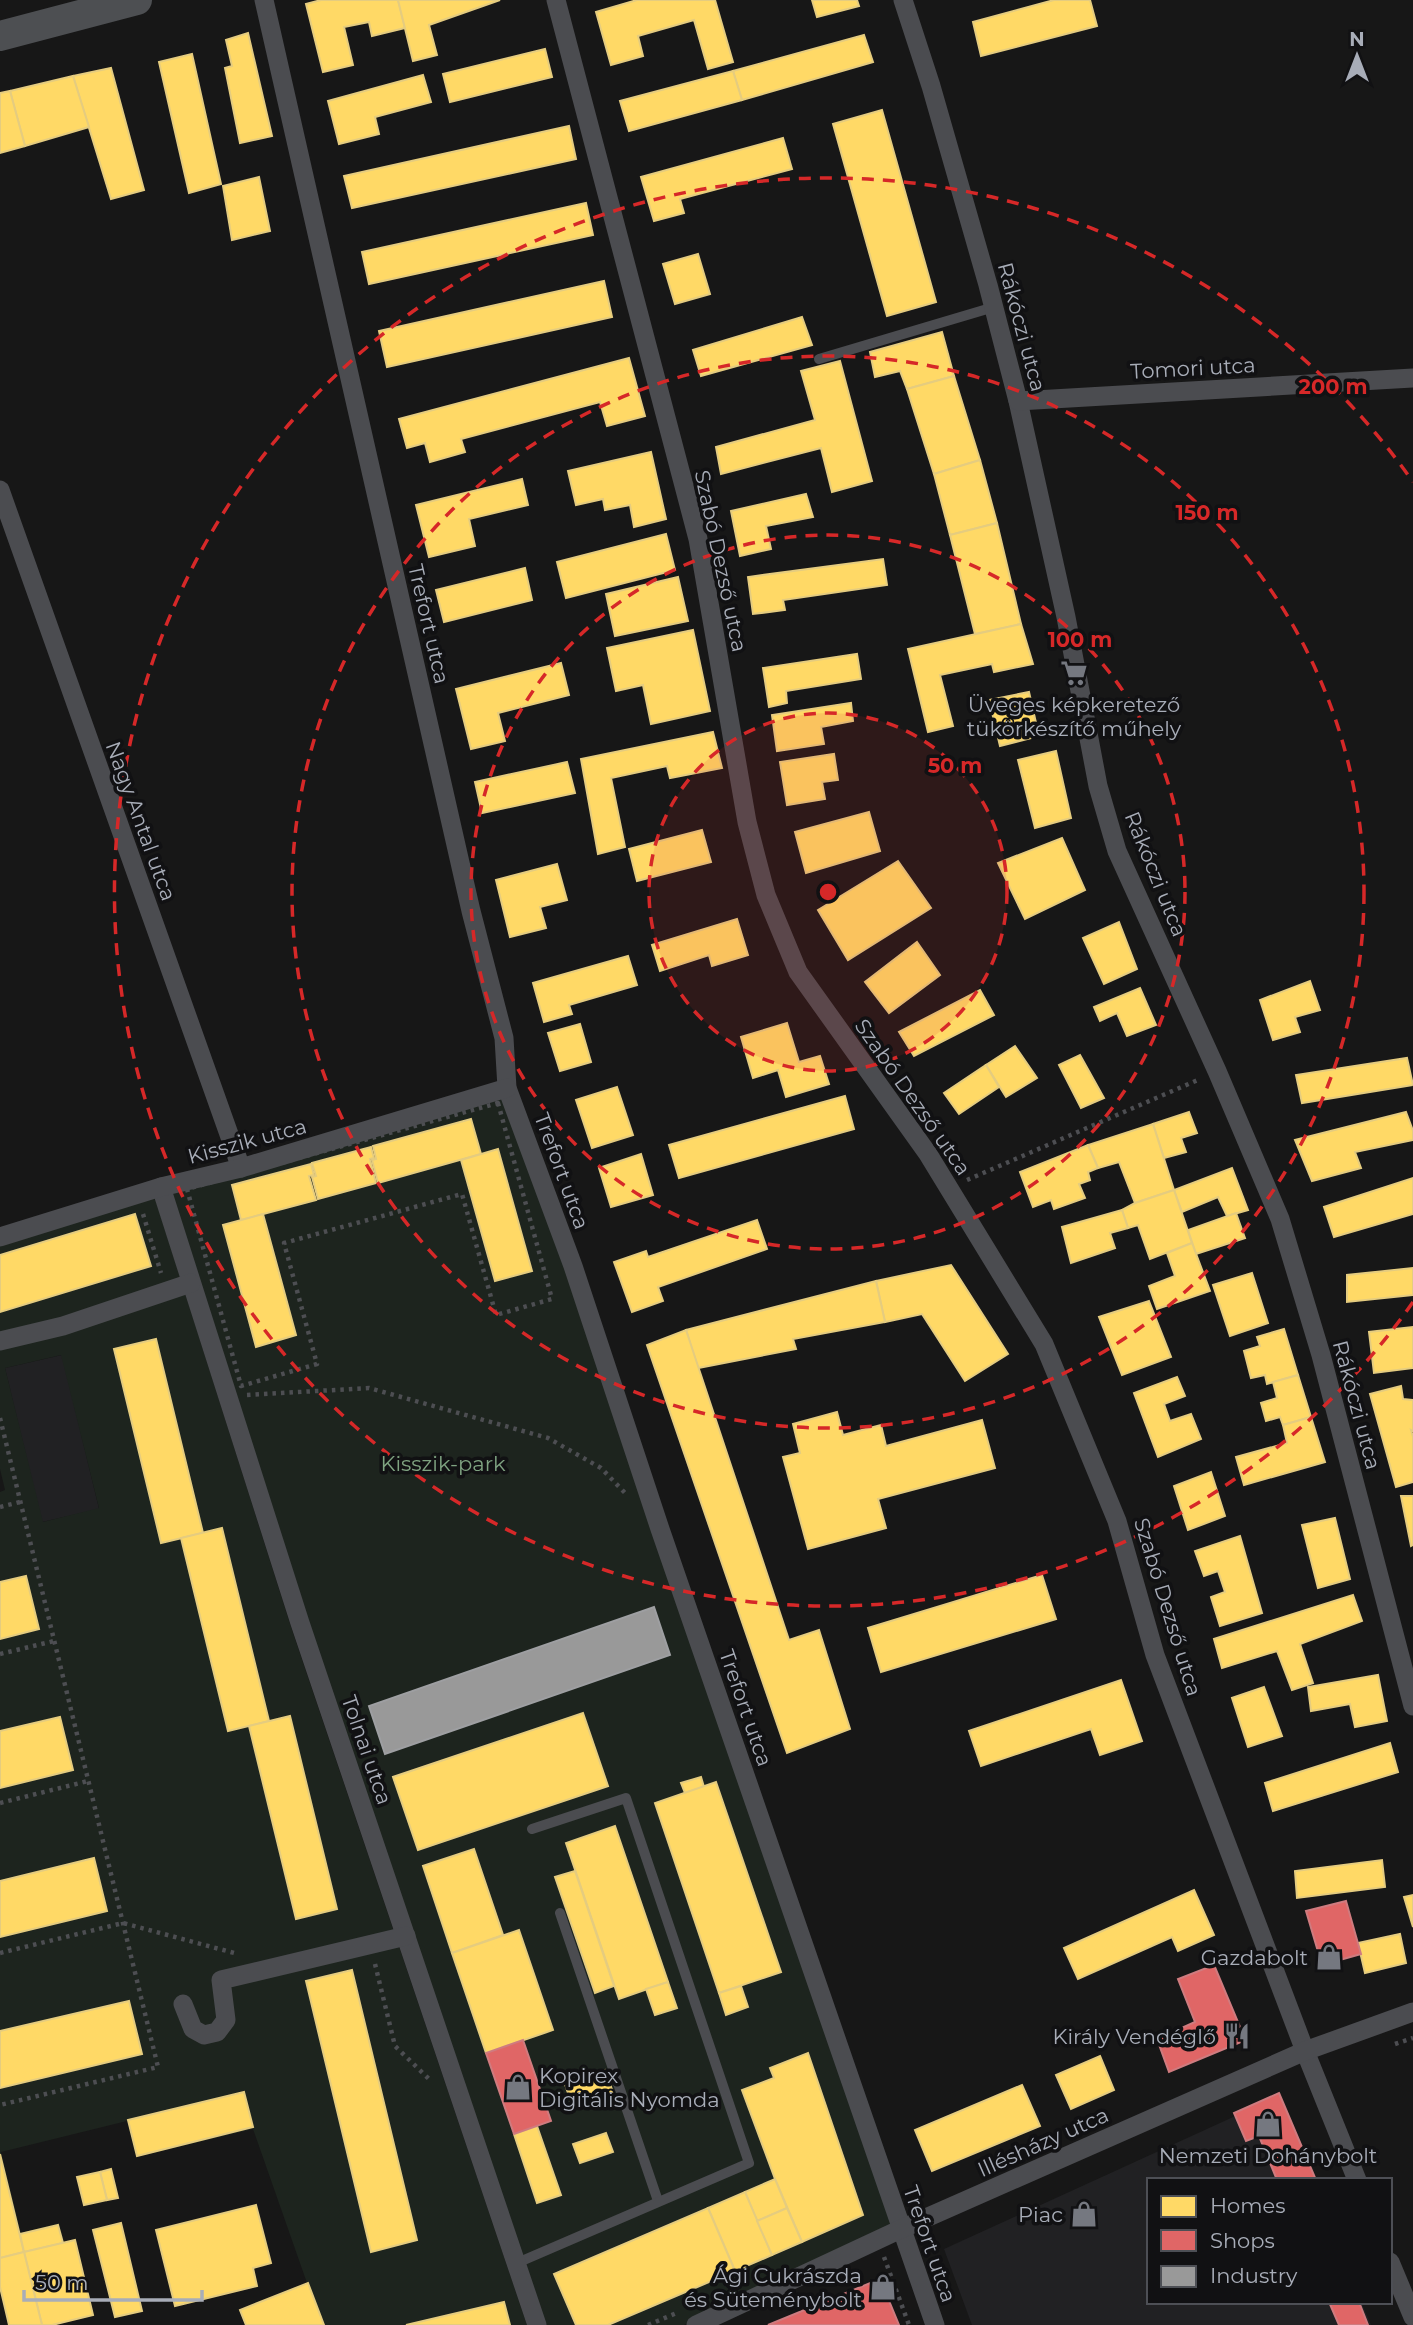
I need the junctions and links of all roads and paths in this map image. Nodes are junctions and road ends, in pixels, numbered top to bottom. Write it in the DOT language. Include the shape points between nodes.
graph roads {
  1 [pos="137,0"];
  2 [pos="264,0"];
  3 [pos="556,0"];
  4 [pos="903,0"];
  5 [pos="0,36"];
  6 [pos="994,307"];
  7 [pos="819,359"];
  8 [pos="1413,378"];
  9 [pos="1018,401"];
  10 [pos="0,490"];
  11 [pos="1217,1071"];
  12 [pos="507,1088"];
  13 [pos="242,1167"];
  14 [pos="161,1187"];
  15 [pos="949,1188"];
  16 [pos="141,1207"];
  17 [pos="0,1237"];
  18 [pos="162,1277"];
  19 [pos="191,1283"];
  20 [pos="552,1299"];
  21 [pos="0,1341"];
  22 [pos="227,1396"];
  23 [pos="0,1418"];
  24 [pos="626,1494"];
  25 [pos="20,1502"];
  26 [pos="0,1507"];
  27 [pos="54,1641"];
  28 [pos="0,1654"];
  29 [pos="1413,1706"];
  30 [pos="88,1781"];
  31 [pos="0,1803"];
  32 [pos="532,1829"];
  33 [pos="560,1913"];
  34 [pos="122,1923"];
  35 [pos="406,1936"];
  36 [pos="371,1945"];
  37 [pos="0,1953"];
  38 [pos="243,1955"];
  39 [pos="183,2004"];
  40 [pos="1413,2012"];
  41 [pos="1304,2051"];
  42 [pos="439,2088"];
  43 [pos="0,2105"];
  44 [pos="1356,2178"];
  45 [pos="658,2202"];
  46 [pos="901,2229"];
  47 [pos="878,2240"];
  48 [pos="517,2263"];
  49 [pos="1392,2267"];
  50 [pos="1413,2317"];
  51 [pos="537,2325"];
  52 [pos="696,2325"];
  53 [pos="909,2325"];
  54 [pos="934,2325"];
  1 -- 5 [label="main road"];
  2 -- 12 [label="street, Trefort utca" via="471,911 504,1038"];
  3 -- 15 [label="street, Szabó Dezső utca" via="698,539 747,822 766,895 798,972"];
  4 -- 6 [label="street, Rákóczi utca"];
  6 -- 7 [label="lane"];
  6 -- 9 [label="street, Rákóczi utca"];
  8 -- 9 [label="street, Tomori utca"];
  9 -- 11 [label="street, Rákóczi utca" via="1098,786 1117,851"];
  10 -- 13 [label="street, Nagy Antal utca"];
  11 -- 15 [label="path"];
  11 -- 29 [label="street, Rákóczi utca" via="1280,1219 1321,1354"];
  12 -- 13 [label="street, Kisszik utca"];
  12 -- 46 [label="street, Trefort utca" via="573,1266"];
  13 -- 14 [label="street, Kisszik utca"];
  14 -- 17 [label="street, Kisszik utca"];
  14 -- 19 [label="street, Tolnai utca"];
  15 -- 41 [label="street, Szabó Dezső utca" via="1044,1344 1117,1521 1155,1655"];
  16 -- 18 [label="path"];
  19 -- 21 [label="street" via="63,1326"];
  19 -- 22 [label="street, Tolnai utca"];
  20 -- 20 [label="path" via="498,1103 187,1189 242,1385 317,1364 284,1243 462,1194 496,1315"];
  22 -- 24 [label="path" via="369,1388 548,1437 601,1468"];
  22 -- 35 [label="street, Tolnai utca"];
  23 -- 25 [label="path"];
  25 -- 26 [label="path"];
  25 -- 27 [label="path"];
  27 -- 28 [label="path"];
  27 -- 30 [label="path"];
  30 -- 31 [label="path"];
  30 -- 34 [label="path"];
  32 -- 45 [label="lane" via="626,1798 749,2163"];
  33 -- 45 [label="lane"];
  34 -- 37 [label="path"];
  34 -- 38 [label="path"];
  34 -- 43 [label="path" via="158,2067"];
  35 -- 36 [label="street"];
  35 -- 48 [label="street, Tolnai utca"];
  36 -- 39 [label="street" via="221,1980 226,2020 217,2032 204,2035 193,2029"];
  36 -- 42 [label="path" via="395,2046"];
  40 -- 41 [label="street, Illésházy utca"];
  41 -- 44 [label="street, Szabó Dezső utca"];
  41 -- 46 [label="street, Illésházy utca"];
  45 -- 48 [label="lane"];
  46 -- 47 [label="street, Illésházy utca"];
  46 -- 54 [label="street, Trefort utca"];
  47 -- 52 [label="street, Illésházy utca"];
  47 -- 53 [label="path"];
  48 -- 51 [label="street, Tolnai utca"];
  49 -- 50 [label="street"];
}
